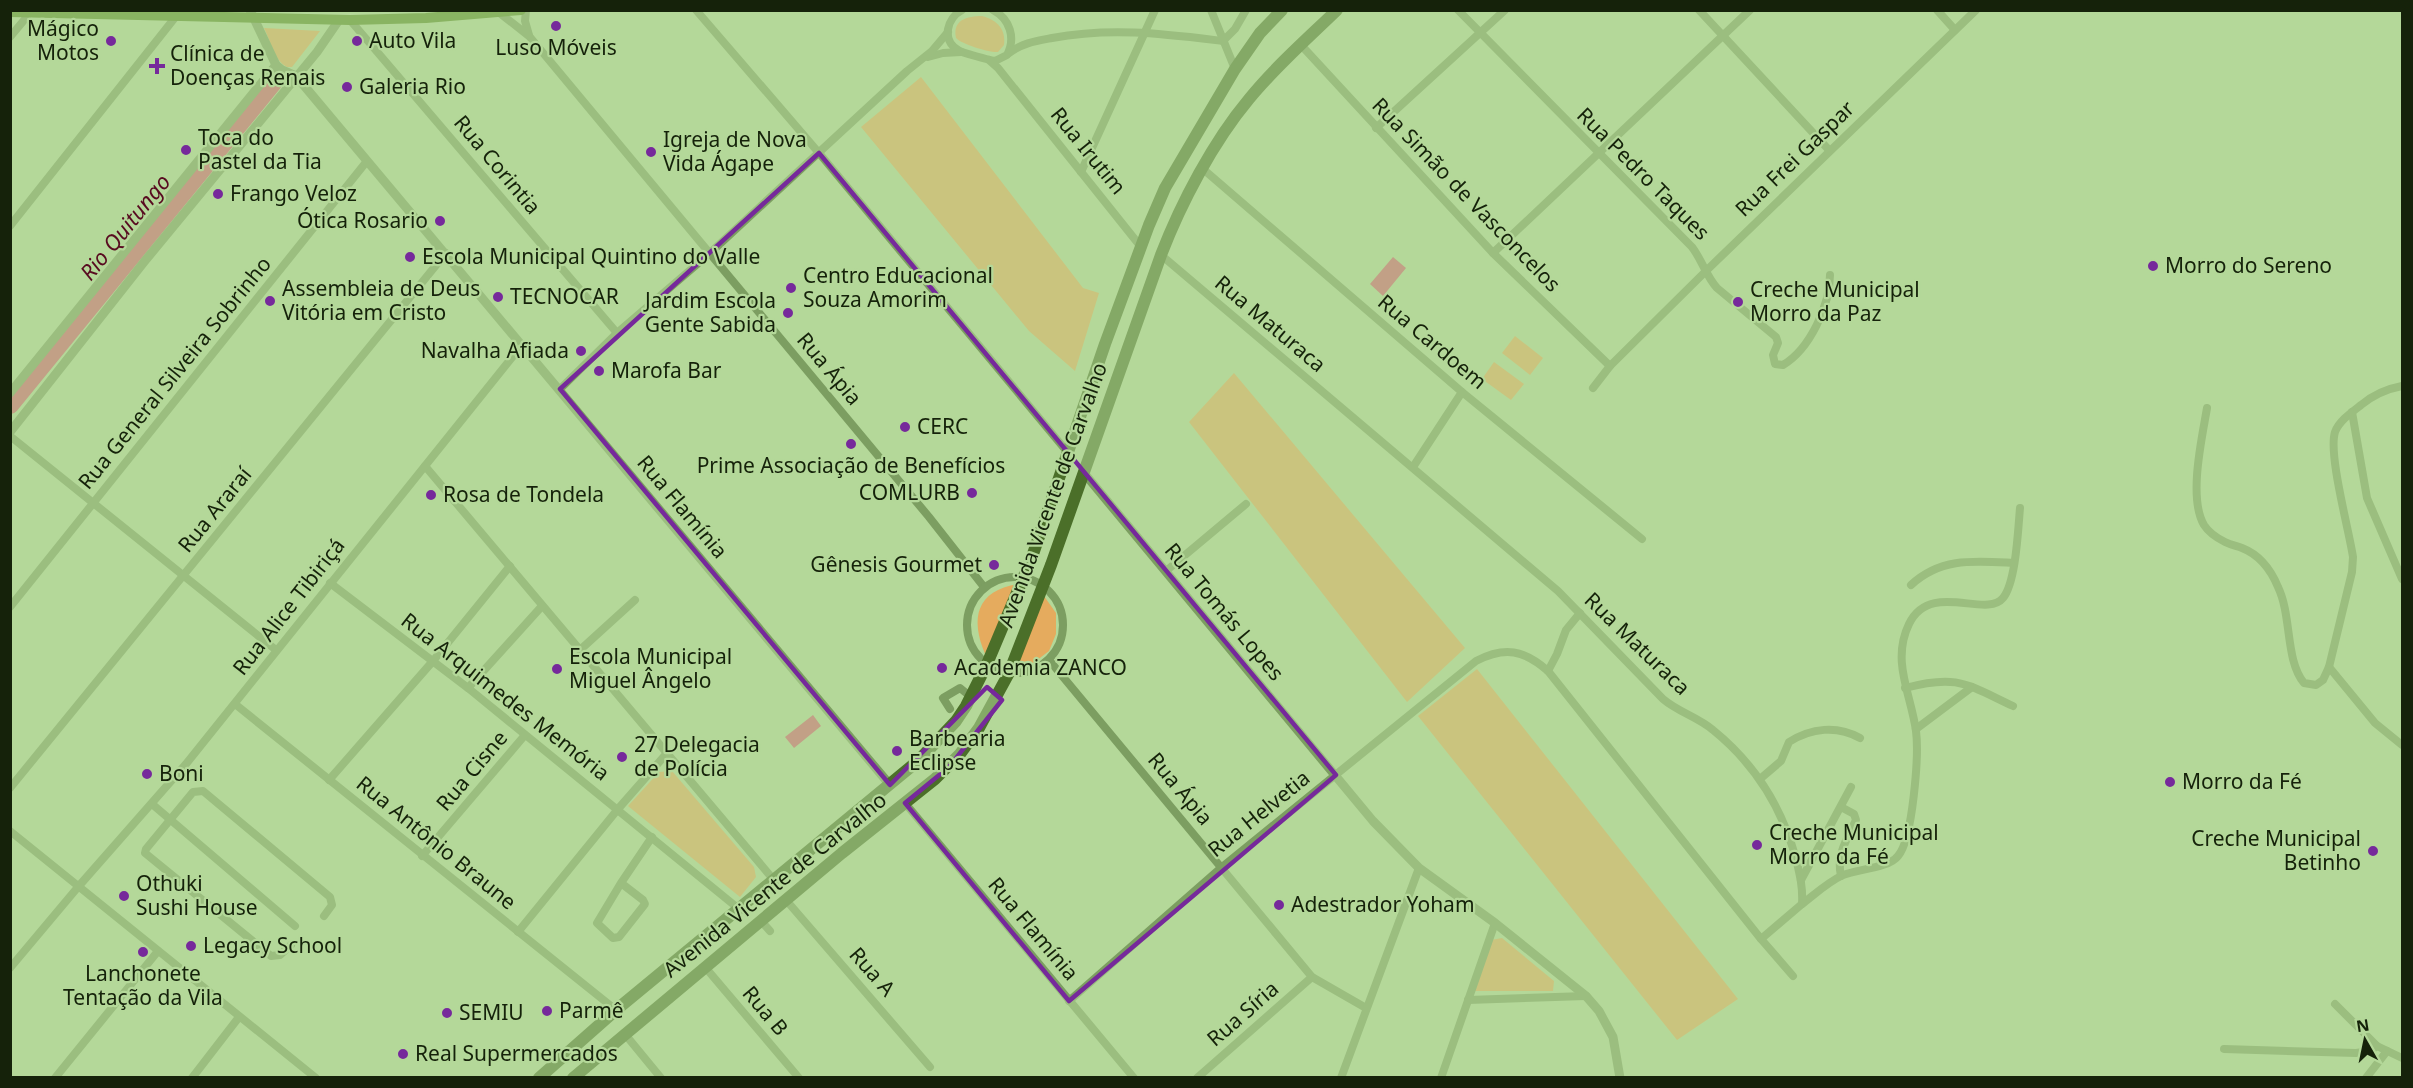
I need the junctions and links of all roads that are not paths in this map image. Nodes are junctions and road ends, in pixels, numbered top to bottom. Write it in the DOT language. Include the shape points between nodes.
graph roads {
  1 [pos="521,10"];
  2 [pos="526,10"];
  3 [pos="696,10"];
  4 [pos="948,10"];
  5 [pos="962,10"];
  6 [pos="993,10"];
  7 [pos="1006,10"];
  8 [pos="1155,10"];
  9 [pos="1211,10"];
  10 [pos="1246,10"];
  11 [pos="1282,10"];
  12 [pos="1337,10"];
  13 [pos="1458,10"];
  14 [pos="1505,10"];
  15 [pos="1699,10"];
  16 [pos="1749,10"];
  17 [pos="1937,10"];
  18 [pos="1976,10"];
  19 [pos="10,12"];
  20 [pos="30,13"];
  21 [pos="465,13"];
  22 [pos="251,14"];
  23 [pos="266,14"];
  24 [pos="501,14"];
  25 [pos="177,15"];
  26 [pos="339,20"];
  27 [pos="350,20"];
  28 [pos="949,22"];
  29 [pos="1007,22"];
  30 [pos="1955,30"];
  31 [pos="1011,31"];
  32 [pos="948,32"];
  33 [pos="1146,32"];
  34 [pos="1480,34"];
  35 [pos="529,36"];
  36 [pos="1723,36"];
  37 [pos="10,37"];
  38 [pos="1039,41"];
  39 [pos="1223,41"];
  40 [pos="1301,45"];
  41 [pos="962,52"];
  42 [pos="1007,55"];
  43 [pos="924,59"];
  44 [pos="989,60"];
  45 [pos="276,65"];
  46 [pos="1235,69"];
  47 [pos="296,76"];
  48 [pos="1006,78"];
  49 [pos="1376,128"];
  50 [pos="1829,150"];
  51 [pos="819,153"];
  52 [pos="1598,155"];
  53 [pos="367,161"];
  54 [pos="1203,169"];
  55 [pos="1081,172"];
  56 [pos="10,226"];
  57 [pos="1141,247"];
  58 [pos="446,253"];
  59 [pos="1492,253"];
  60 [pos="709,254"];
  61 [pos="1161,255"];
  62 [pos="1707,270"];
  63 [pos="1830,275"];
  64 [pos="617,333"];
  65 [pos="522,345"];
  66 [pos="1610,366"];
  67 [pos="2403,386"];
  68 [pos="1593,388"];
  69 [pos="560,389"];
  70 [pos="1462,392"];
  71 [pos="10,393"];
  72 [pos="2207,408"];
  73 [pos="2352,412"];
  74 [pos="10,434"];
  75 [pos="1069,454"];
  76 [pos="425,466"];
  77 [pos="1413,467"];
  78 [pos="1084,473"];
  79 [pos="93,503"];
  80 [pos="1246,504"];
  81 [pos="2020,508"];
  82 [pos="1642,539"];
  83 [pos="2014,563"];
  84 [pos="510,566"];
  85 [pos="1166,571"];
  86 [pos="184,577"];
  87 [pos="1023,578"];
  88 [pos="2403,579"];
  89 [pos="330,583"];
  90 [pos="1042,585"];
  91 [pos="1911,585"];
  92 [pos="984,587"];
  93 [pos="635,600"];
  94 [pos="542,606"];
  95 [pos="10,607"];
  96 [pos="1580,613"];
  97 [pos="276,650"];
  98 [pos="580,650"];
  99 [pos="1049,660"];
  100 [pos="433,661"];
  101 [pos="987,664"];
  102 [pos="2328,667"];
  103 [pos="1548,670"];
  104 [pos="1009,673"];
  105 [pos="1972,687"];
  106 [pos="468,688"];
  107 [pos="1905,688"];
  108 [pos="971,697"];
  109 [pos="235,704"];
  110 [pos="2013,706"];
  111 [pos="950,709"];
  112 [pos="1916,729"];
  113 [pos="525,735"];
  114 [pos="1860,738"];
  115 [pos="2401,742"];
  116 [pos="668,752"];
  117 [pos="1336,775"];
  118 [pos="1760,779"];
  119 [pos="329,780"];
  120 [pos="890,785"];
  121 [pos="1851,787"];
  122 [pos="10,788"];
  123 [pos="905,803"];
  124 [pos="152,804"];
  125 [pos="1841,807"];
  126 [pos="618,809"];
  127 [pos="170,820"];
  128 [pos="10,831"];
  129 [pos="652,837"];
  130 [pos="422,856"];
  131 [pos="1222,867"];
  132 [pos="1419,868"];
  133 [pos="1841,876"];
  134 [pos="774,879"];
  135 [pos="1801,880"];
  136 [pos="621,883"];
  137 [pos="78,887"];
  138 [pos="786,900"];
  139 [pos="1802,904"];
  140 [pos="740,909"];
  141 [pos="324,916"];
  142 [pos="761,921"];
  143 [pos="1495,923"];
  144 [pos="295,926"];
  145 [pos="518,932"];
  146 [pos="770,932"];
  147 [pos="1761,939"];
  148 [pos="291,945"];
  149 [pos="158,951"];
  150 [pos="705,967"];
  151 [pos="10,968"];
  152 [pos="1793,976"];
  153 [pos="1312,977"];
  154 [pos="1586,996"];
  155 [pos="1468,1000"];
  156 [pos="1070,1001"];
  157 [pos="2335,1004"];
  158 [pos="1366,1008"];
  159 [pos="616,1010"];
  160 [pos="239,1017"];
  161 [pos="624,1033"];
  162 [pos="2377,1046"];
  163 [pos="2224,1049"];
  164 [pos="2386,1051"];
  165 [pos="2403,1058"];
  166 [pos="930,1067"];
  167 [pos="55,1077"];
  168 [pos="192,1077"];
  169 [pos="316,1077"];
  170 [pos="542,1077"];
  171 [pos="573,1077"];
  172 [pos="661,1077"];
  173 [pos="799,1077"];
  174 [pos="1134,1077"];
  175 [pos="1197,1077"];
  176 [pos="1341,1077"];
  177 [pos="1441,1077"];
  178 [pos="1620,1077"];
  179 [pos="2366,1077"];
  1 -- 24 [label="main road"];
  2 -- 35 [label="street" via="525,28"];
  3 -- 51 [label="street"];
  4 -- 28 [label="street"];
  5 -- 28 [label="street"];
  6 -- 29 [label="street"];
  7 -- 29 [label="street"];
  8 -- 33 [label="street"];
  9 -- 39 [label="street"];
  10 -- 39 [label="street"];
  11 -- 46 [label="main road, Avenida Vicente de Carvalho"];
  12 -- 40 [label="main road, Avenida Vicente de Carvalho"];
  13 -- 34 [label="street, Rua Pedro Taques"];
  14 -- 34 [label="street"];
  15 -- 36 [label="street"];
  16 -- 36 [label="street"];
  17 -- 30 [label="street"];
  18 -- 30 [label="street, Rua Frei Gaspar"];
  19 -- 20 [label="main road"];
  20 -- 25 [label="main road"];
  20 -- 37 [label="street"];
  21 -- 24 [label="main road"];
  21 -- 27 [label="main road"];
  22 -- 23 [label="main road"];
  22 -- 25 [label="main road"];
  22 -- 45 [label="street"];
  23 -- 26 [label="main road"];
  24 -- 35 [label="street, Rua Ápia"];
  25 -- 56 [label="street"];
  26 -- 27 [label="main road"];
  26 -- 47 [label="street"];
  27 -- 64 [label="street, Rua Corintia"];
  28 -- 32 [label="street"];
  29 -- 31 [label="street"];
  30 -- 50 [label="street, Rua Frei Gaspar"];
  31 -- 38 [label="street" via="1023,39"];
  31 -- 42 [label="street"];
  32 -- 41 [label="street" via="954,46"];
  32 -- 43 [label="street"];
  33 -- 38 [label="street" via="1095,33"];
  33 -- 39 [label="street"];
  33 -- 55 [label="street"];
  34 -- 49 [label="street"];
  34 -- 52 [label="street, Rua Pedro Taques"];
  35 -- 60 [label="street, Rua Ápia"];
  36 -- 50 [label="street"];
  36 -- 52 [label="street"];
  38 -- 42 [label="street" via="1023,44"];
  39 -- 46 [label="street"];
  40 -- 49 [label="street, Rua Simão de Vasconcelos"];
  40 -- 54 [label="main road, Avenida Vicente de Carvalho" via="1248,100"];
  41 -- 43 [label="street"];
  41 -- 44 [label="street"];
  42 -- 44 [label="street" via="998,61"];
  42 -- 48 [label="street" via="1003,66"];
  43 -- 51 [label="street"];
  44 -- 48 [label="street, Rua Irutim"];
  45 -- 47 [label="street"];
  45 -- 71 [label="street"];
  46 -- 57 [label="main road, Avenida Vicente de Carvalho" via="1165,188"];
  47 -- 53 [label="street, Rua Flamínia"];
  47 -- 74 [label="street"];
  48 -- 55 [label="street, Rua Irutim"];
  49 -- 59 [label="street, Rua Simão de Vasconcelos"];
  50 -- 62 [label="street, Rua Frei Gaspar"];
  51 -- 60 [label="street"];
  51 -- 75 [label="street"];
  52 -- 59 [label="street"];
  52 -- 62 [label="street, Rua Pedro Taques" via="1692,247"];
  53 -- 58 [label="street, Rua Flamínia"];
  53 -- 79 [label="street, Rua General Silveira Sobrinho"];
  54 -- 61 [label="main road, Avenida Vicente de Carvalho" via="1179,211"];
  54 -- 70 [label="street, Rua Cardoem"];
  55 -- 57 [label="street, Rua Irutim"];
  57 -- 75 [label="main road, Avenida Vicente de Carvalho"];
  58 -- 65 [label="street, Rua Flamínia"];
  58 -- 86 [label="street, Rua Araraí"];
  59 -- 66 [label="street, Rua Simão de Vasconcelos"];
  60 -- 64 [label="street"];
  60 -- 92 [label="street, Rua Ápia"];
  61 -- 77 [label="street, Rua Maturaca"];
  61 -- 78 [label="main road, Avenida Vicente de Carvalho"];
  62 -- 63 [label="street, Rua Pedro Taques" via="1717,288 1776,337 1778,343 1772,358 1779,365 1792,358 1818,322 1828,303"];
  62 -- 66 [label="street, Rua Frei Gaspar"];
  64 -- 69 [label="street"];
  65 -- 69 [label="street, Rua Flamínia"];
  65 -- 76 [label="street, Rua Alice Tibiriçá"];
  66 -- 68 [label="street, Rua Frei Gaspar"];
  67 -- 73 [label="street" via="2382,391"];
  69 -- 120 [label="street, Rua Flamínia"];
  70 -- 77 [label="street"];
  70 -- 82 [label="street, Rua Cardoem"];
  72 -- 102 [label="street" via="2198,481 2198,502 2205,527 2260,558 2269,571 2286,610 2296,670 2304,683 2320,683"];
  73 -- 88 [label="street" via="2367,498"];
  73 -- 102 [label="street" via="2336,430 2334,439 2353,556"];
  74 -- 79 [label="street"];
  75 -- 87 [label="main road, Avenida Vicente de Carvalho"];
  76 -- 84 [label="street"];
  76 -- 89 [label="street, Rua Alice Tibiriçá"];
  77 -- 96 [label="street, Rua Maturaca"];
  78 -- 85 [label="street, Rua Tomás Lopes"];
  78 -- 90 [label="main road, Avenida Vicente de Carvalho"];
  79 -- 86 [label="street"];
  79 -- 95 [label="street, Rua General Silveira Sobrinho"];
  80 -- 85 [label="street"];
  81 -- 83 [label="street"];
  83 -- 91 [label="street" via="1983,561 1940,566"];
  83 -- 107 [label="street" via="2002,600 1979,605 1947,601 1918,612 1903,644"];
  84 -- 94 [label="street"];
  84 -- 100 [label="street"];
  85 -- 117 [label="street, Rua Tomás Lopes"];
  86 -- 97 [label="street"];
  86 -- 122 [label="street, Rua Araraí"];
  87 -- 90 [label="street"];
  87 -- 92 [label="street" via="1003,579"];
  87 -- 101 [label="main road, Avenida Vicente de Carvalho"];
  89 -- 97 [label="street, Rua Alice Tibiriçá"];
  89 -- 100 [label="street, Rua Arquimedes Memória"];
  90 -- 99 [label="street" via="1059,603 1065,627 1057,651"];
  90 -- 104 [label="main road, Avenida Vicente de Carvalho"];
  92 -- 101 [label="street" via="969,607 966,633 970,645"];
  93 -- 98 [label="street"];
  94 -- 98 [label="street"];
  94 -- 106 [label="street"];
  96 -- 103 [label="street" via="1566,630"];
  96 -- 118 [label="street, Rua Maturaca" via="1663,699 1711,728"];
  97 -- 109 [label="street, Rua Alice Tibiriçá"];
  98 -- 116 [label="street"];
  99 -- 104 [label="street" via="1030,671"];
  99 -- 131 [label="street, Rua Ápia"];
  100 -- 106 [label="street, Rua Arquimedes Memória"];
  100 -- 119 [label="street"];
  101 -- 104 [label="street"];
  101 -- 108 [label="main road, Avenida Vicente de Carvalho"];
  102 -- 115 [label="street" via="2375,723"];
  103 -- 117 [label="street, Rua Helvetia" via="1532,656 1504,652 1488,655"];
  103 -- 147 [label="street"];
  104 -- 123 [label="main road, Avenida Vicente de Carvalho" via="960,754"];
  105 -- 107 [label="street" via="1944,680"];
  105 -- 110 [label="street"];
  105 -- 112 [label="street"];
  106 -- 113 [label="street, Rua Arquimedes Memória"];
  107 -- 112 [label="street"];
  108 -- 111 [label="street" via="960,688 943,698"];
  108 -- 120 [label="main road, Avenida Vicente de Carvalho" via="934,746"];
  109 -- 119 [label="street, Rua Antônio Braune"];
  109 -- 124 [label="street, Rua Alice Tibiriçá"];
  112 -- 133 [label="street" via="1910,827 1902,851 1893,862"];
  113 -- 126 [label="street, Rua Arquimedes Memória"];
  113 -- 130 [label="street, Rua Cisne"];
  114 -- 118 [label="street" via="1837,729 1803,735 1789,742 1782,761"];
  116 -- 126 [label="street"];
  116 -- 134 [label="street"];
  117 -- 131 [label="street, Rua Helvetia"];
  117 -- 132 [label="street, Rua Tomás Lopes" via="1373,821"];
  118 -- 135 [label="street, Rua Maturaca" via="1782,818"];
  119 -- 130 [label="street, Rua Antônio Braune"];
  120 -- 134 [label="main road, Avenida Vicente de Carvalho"];
  121 -- 125 [label="street"];
  123 -- 138 [label="main road, Avenida Vicente de Carvalho"];
  123 -- 156 [label="street, Rua Flamínia"];
  124 -- 127 [label="street"];
  124 -- 137 [label="street, Rua Alice Tibiriçá"];
  125 -- 133 [label="street" via="1854,814 1856,820 1841,852"];
  125 -- 135 [label="street"];
  126 -- 129 [label="street, Rua Arquimedes Memória"];
  126 -- 145 [label="street"];
  127 -- 141 [label="street" via="193,792 203,791 330,897 332,905"];
  127 -- 144 [label="street"];
  127 -- 148 [label="street" via="146,849 147,854 271,956 280,956"];
  128 -- 137 [label="street"];
  129 -- 136 [label="street"];
  129 -- 140 [label="street, Rua Arquimedes Memória"];
  130 -- 145 [label="street, Rua Antônio Braune"];
  131 -- 153 [label="street, Rua Ápia"];
  131 -- 156 [label="street, Rua Helvetia"];
  132 -- 143 [label="street, Rua Tomás Lopes"];
  132 -- 158 [label="street"];
  133 -- 139 [label="street"];
  134 -- 140 [label="main road, Avenida Vicente de Carvalho"];
  135 -- 139 [label="street, Rua Maturaca"];
  136 -- 136 [label="street" via="597,923 616,938 645,904"];
  137 -- 149 [label="street"];
  137 -- 151 [label="street, Rua Alice Tibiriçá"];
  138 -- 142 [label="main road, Avenida Vicente de Carvalho"];
  138 -- 166 [label="street, Rua A"];
  139 -- 147 [label="street"];
  140 -- 159 [label="main road, Avenida Vicente de Carvalho"];
  142 -- 146 [label="street"];
  142 -- 150 [label="main road, Avenida Vicente de Carvalho"];
  143 -- 154 [label="street, Rua Tomás Lopes"];
  143 -- 155 [label="street"];
  145 -- 159 [label="street, Rua Antônio Braune"];
  147 -- 152 [label="street"];
  149 -- 160 [label="street"];
  149 -- 167 [label="street"];
  150 -- 161 [label="main road, Avenida Vicente de Carvalho"];
  150 -- 173 [label="street, Rua B"];
  153 -- 158 [label="street, Rua Ápia"];
  153 -- 175 [label="street, Rua Síria"];
  154 -- 155 [label="street"];
  154 -- 178 [label="street, Rua Tomás Lopes" via="1610,1030"];
  155 -- 177 [label="street"];
  156 -- 174 [label="street, Rua Flamínia"];
  157 -- 162 [label="street"];
  158 -- 176 [label="street"];
  159 -- 170 [label="main road, Avenida Vicente de Carvalho"];
  160 -- 168 [label="street"];
  160 -- 169 [label="street"];
  161 -- 171 [label="main road, Avenida Vicente de Carvalho"];
  161 -- 172 [label="street"];
  162 -- 163 [label="street" via="2356,1053"];
  162 -- 164 [label="street"];
  164 -- 165 [label="street"];
  164 -- 179 [label="street"];
}
